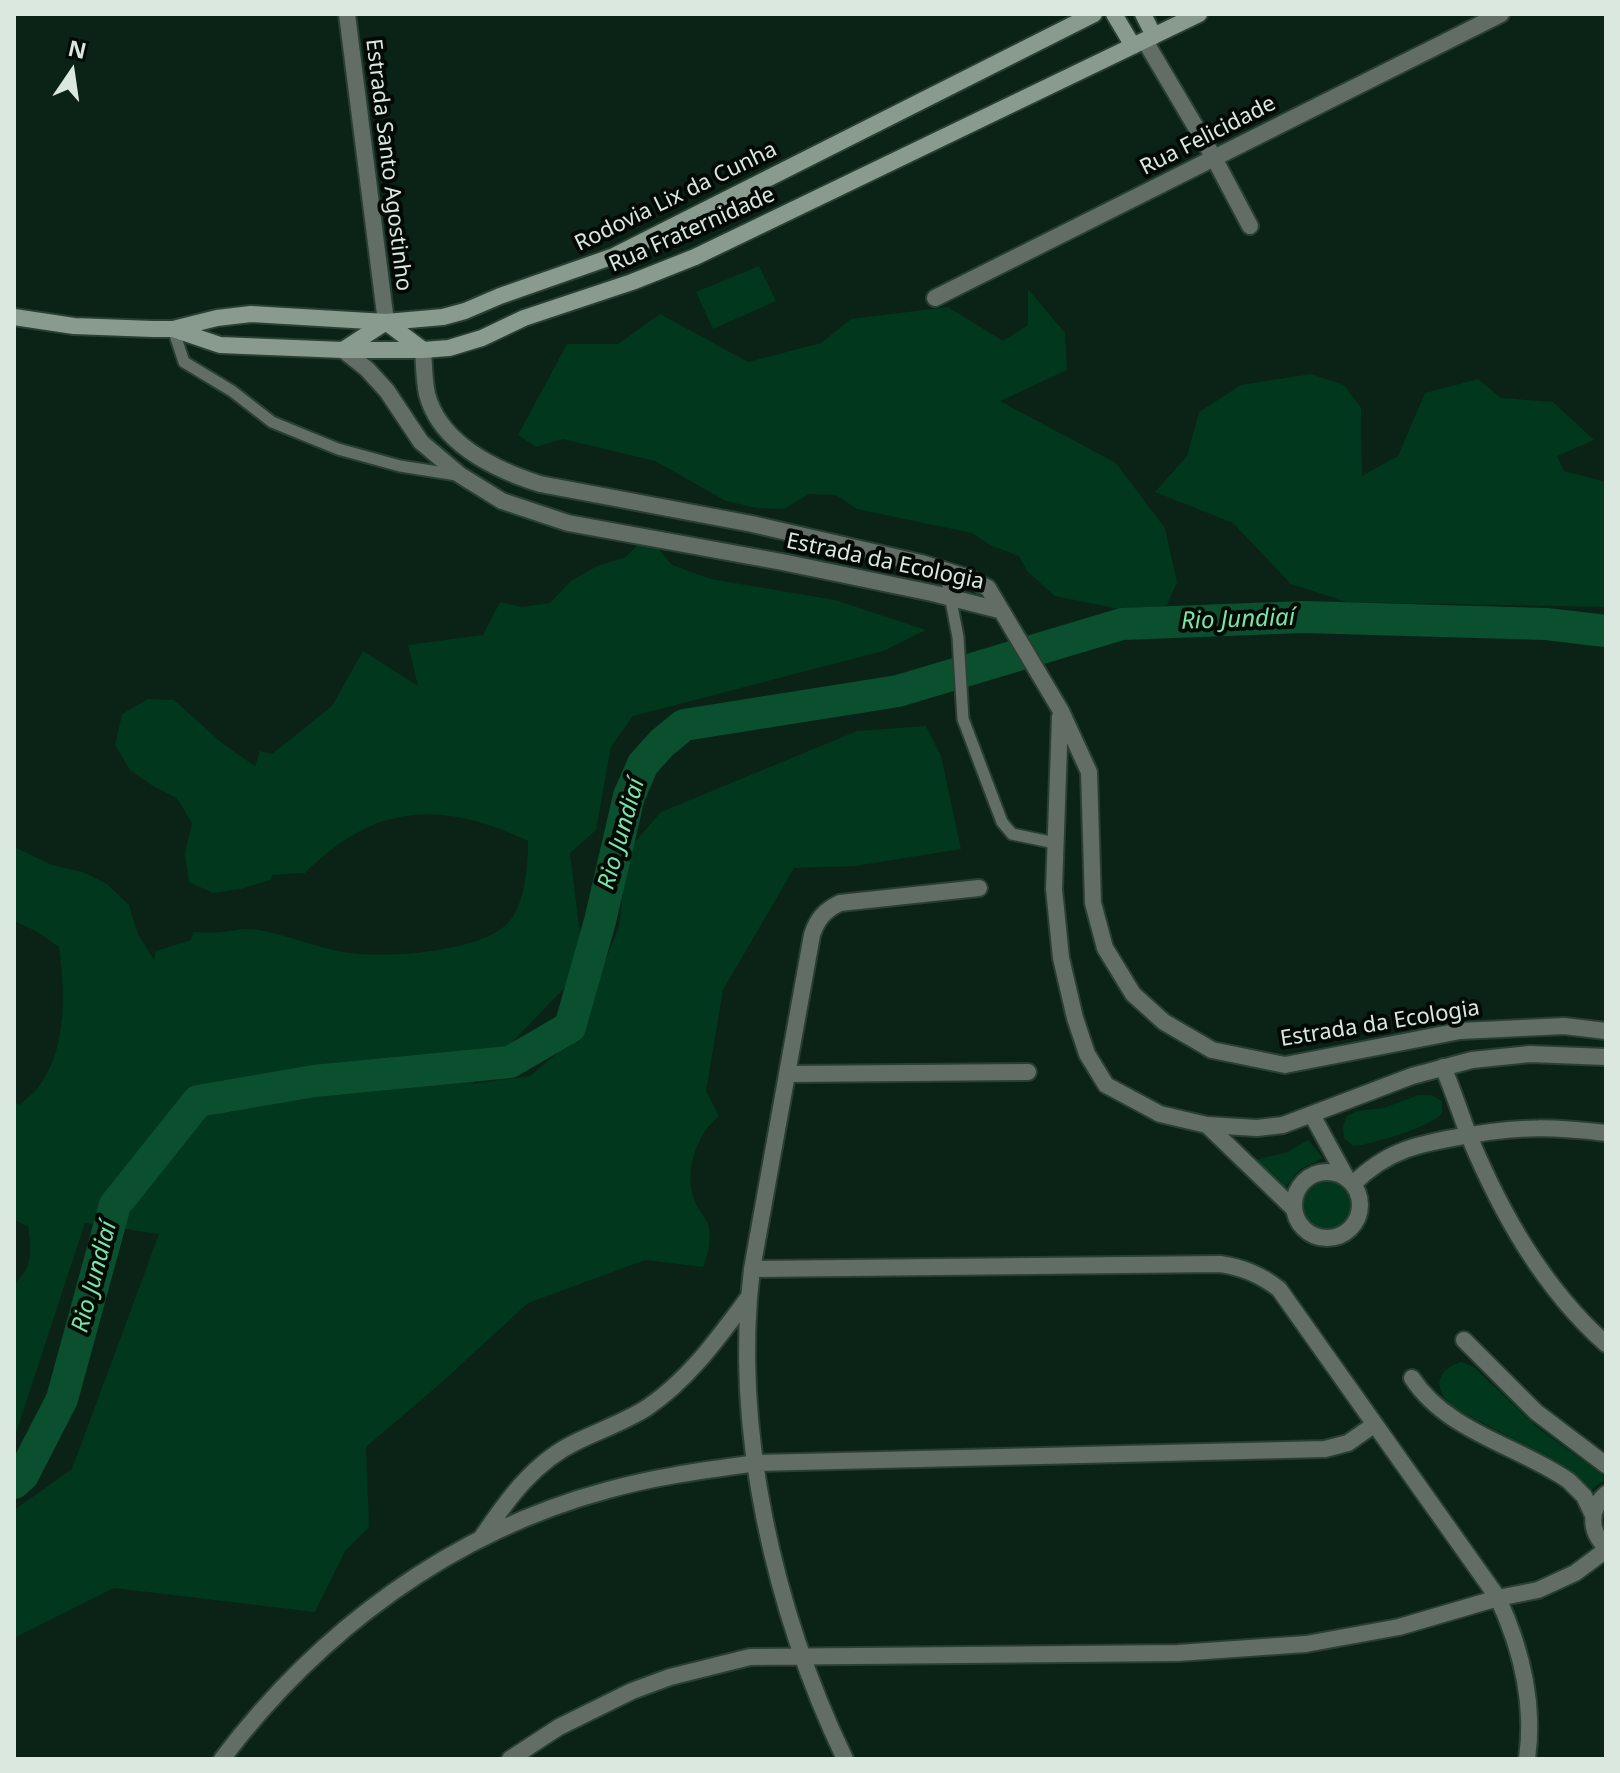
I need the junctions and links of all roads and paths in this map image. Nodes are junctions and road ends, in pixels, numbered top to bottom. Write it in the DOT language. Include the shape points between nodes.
graph roads {
  1 [pos="347,14"];
  2 [pos="1094,14"];
  3 [pos="1114,14"];
  4 [pos="1143,14"];
  5 [pos="1199,14"];
  6 [pos="1501,14"];
  7 [pos="1144,41"];
  8 [pos="1214,158"];
  9 [pos="1250,226"];
  10 [pos="935,298"];
  11 [pos="14,319"];
  12 [pos="386,322"];
  13 [pos="173,329"];
  14 [pos="343,350"];
  15 [pos="423,350"];
  16 [pos="460,475"];
  17 [pos="945,570"];
  18 [pos="950,597"];
  19 [pos="999,610"];
  20 [pos="1061,711"];
  21 [pos="1055,843"];
  22 [pos="979,888"];
  23 [pos="1606,1031"];
  24 [pos="1606,1057"];
  25 [pos="1443,1067"];
  26 [pos="1028,1072"];
  27 [pos="787,1074"];
  28 [pos="1312,1115"];
  29 [pos="1207,1125"];
  30 [pos="1606,1133"];
  31 [pos="1469,1135"];
  32 [pos="1349,1180"];
  33 [pos="1293,1208"];
  34 [pos="752,1269"];
  35 [pos="749,1297"];
  36 [pos="1464,1340"];
  37 [pos="1606,1344"];
  38 [pos="1412,1378"];
  39 [pos="1375,1424"];
  40 [pos="757,1463"];
  41 [pos="1606,1465"];
  42 [pos="1606,1494"];
  43 [pos="1593,1515"];
  44 [pos="482,1537"];
  45 [pos="1606,1548"];
  46 [pos="1498,1598"];
  47 [pos="802,1656"];
  48 [pos="222,1759"];
  49 [pos="510,1759"];
  50 [pos="845,1759"];
  51 [pos="1527,1759"];
  1 -- 12 [label="street, Estrada Santo Agostinho"];
  2 -- 12 [label="main road, Rodovia Lix da Cunha" via="614,256 465,311"];
  3 -- 7 [label="main road"];
  4 -- 7 [label="main road"];
  5 -- 7 [label="main road, Rua Fraternidade"];
  6 -- 8 [label="street, Rua Felicidade"];
  7 -- 8 [label="street"];
  7 -- 15 [label="main road, Rua Fraternidade" via="695,257 482,338"];
  8 -- 9 [label="street"];
  8 -- 10 [label="street, Rua Felicidade"];
  11 -- 13 [label="main road, Rodovia Lix da Cunha"];
  12 -- 13 [label="main road, Rodovia Lix da Cunha" via="251,314"];
  12 -- 14 [label="main road"];
  12 -- 15 [label="main road"];
  13 -- 14 [label="main road, Rua Fraternidade" via="220,345"];
  13 -- 16 [label="lane" via="184,362 272,422 338,449"];
  14 -- 15 [label="main road, Rua Fraternidade"];
  14 -- 16 [label="street, Estrada da Ecologia" via="387,391 421,442"];
  15 -- 17 [label="street, Estrada da Ecologia" via="427,395 442,422 466,449 508,474"];
  16 -- 18 [label="street, Estrada da Ecologia" via="502,501 568,523"];
  17 -- 18 [label="lane"];
  17 -- 19 [label="street, Estrada da Ecologia" via="988,588"];
  18 -- 19 [label="street, Estrada da Ecologia"];
  18 -- 21 [label="lane" via="963,719 1002,822 1012,834"];
  19 -- 20 [label="street, Estrada da Ecologia"];
  20 -- 21 [label="street"];
  20 -- 23 [label="street, Estrada da Ecologia" via="1089,772 1093,903 1105,948 1133,994 1164,1022 1212,1050 1285,1065 1460,1031 1564,1026"];
  21 -- 29 [label="street" via="1061,958 1087,1054 1106,1085 1160,1114"];
  22 -- 27 [label="street" via="850,901 824,913 812,935"];
  24 -- 25 [label="street" via="1530,1054"];
  25 -- 28 [label="street"];
  25 -- 31 [label="street"];
  26 -- 27 [label="street"];
  27 -- 34 [label="street"];
  28 -- 29 [label="street" via="1257,1128"];
  28 -- 32 [label="street"];
  29 -- 33 [label="street"];
  30 -- 31 [label="street" via="1538,1127"];
  31 -- 32 [label="street" via="1399,1151"];
  31 -- 37 [label="street" via="1504,1211 1540,1271"];
  32 -- 33 [label="street" via="1328,1171 1309,1176 1297,1189"];
  32 -- 33 [label="street" via="1360,1201 1357,1220 1335,1237 1308,1232"];
  34 -- 35 [label="street"];
  34 -- 39 [label="street" via="1220,1264 1242,1268 1279,1289"];
  35 -- 40 [label="street" via="747,1390"];
  35 -- 44 [label="street" via="676,1385 613,1427 541,1463"];
  36 -- 41 [label="street" via="1536,1412"];
  38 -- 43 [label="street" via="1450,1416 1569,1481"];
  39 -- 40 [label="street" via="1348,1443 1325,1449"];
  39 -- 46 [label="street"];
  40 -- 44 [label="street" via="606,1490"];
  40 -- 47 [label="street" via="774,1561"];
  42 -- 43 [label="street"];
  43 -- 45 [label="street" via="1596,1534"];
  44 -- 48 [label="street" via="355,1618 270,1699"];
  45 -- 46 [label="street" via="1556,1582"];
  46 -- 47 [label="street" via="1399,1627 1263,1649"];
  46 -- 51 [label="street" via="1524,1673"];
  47 -- 49 [label="street" via="750,1657 670,1677 595,1708"];
  47 -- 50 [label="street"];
}
